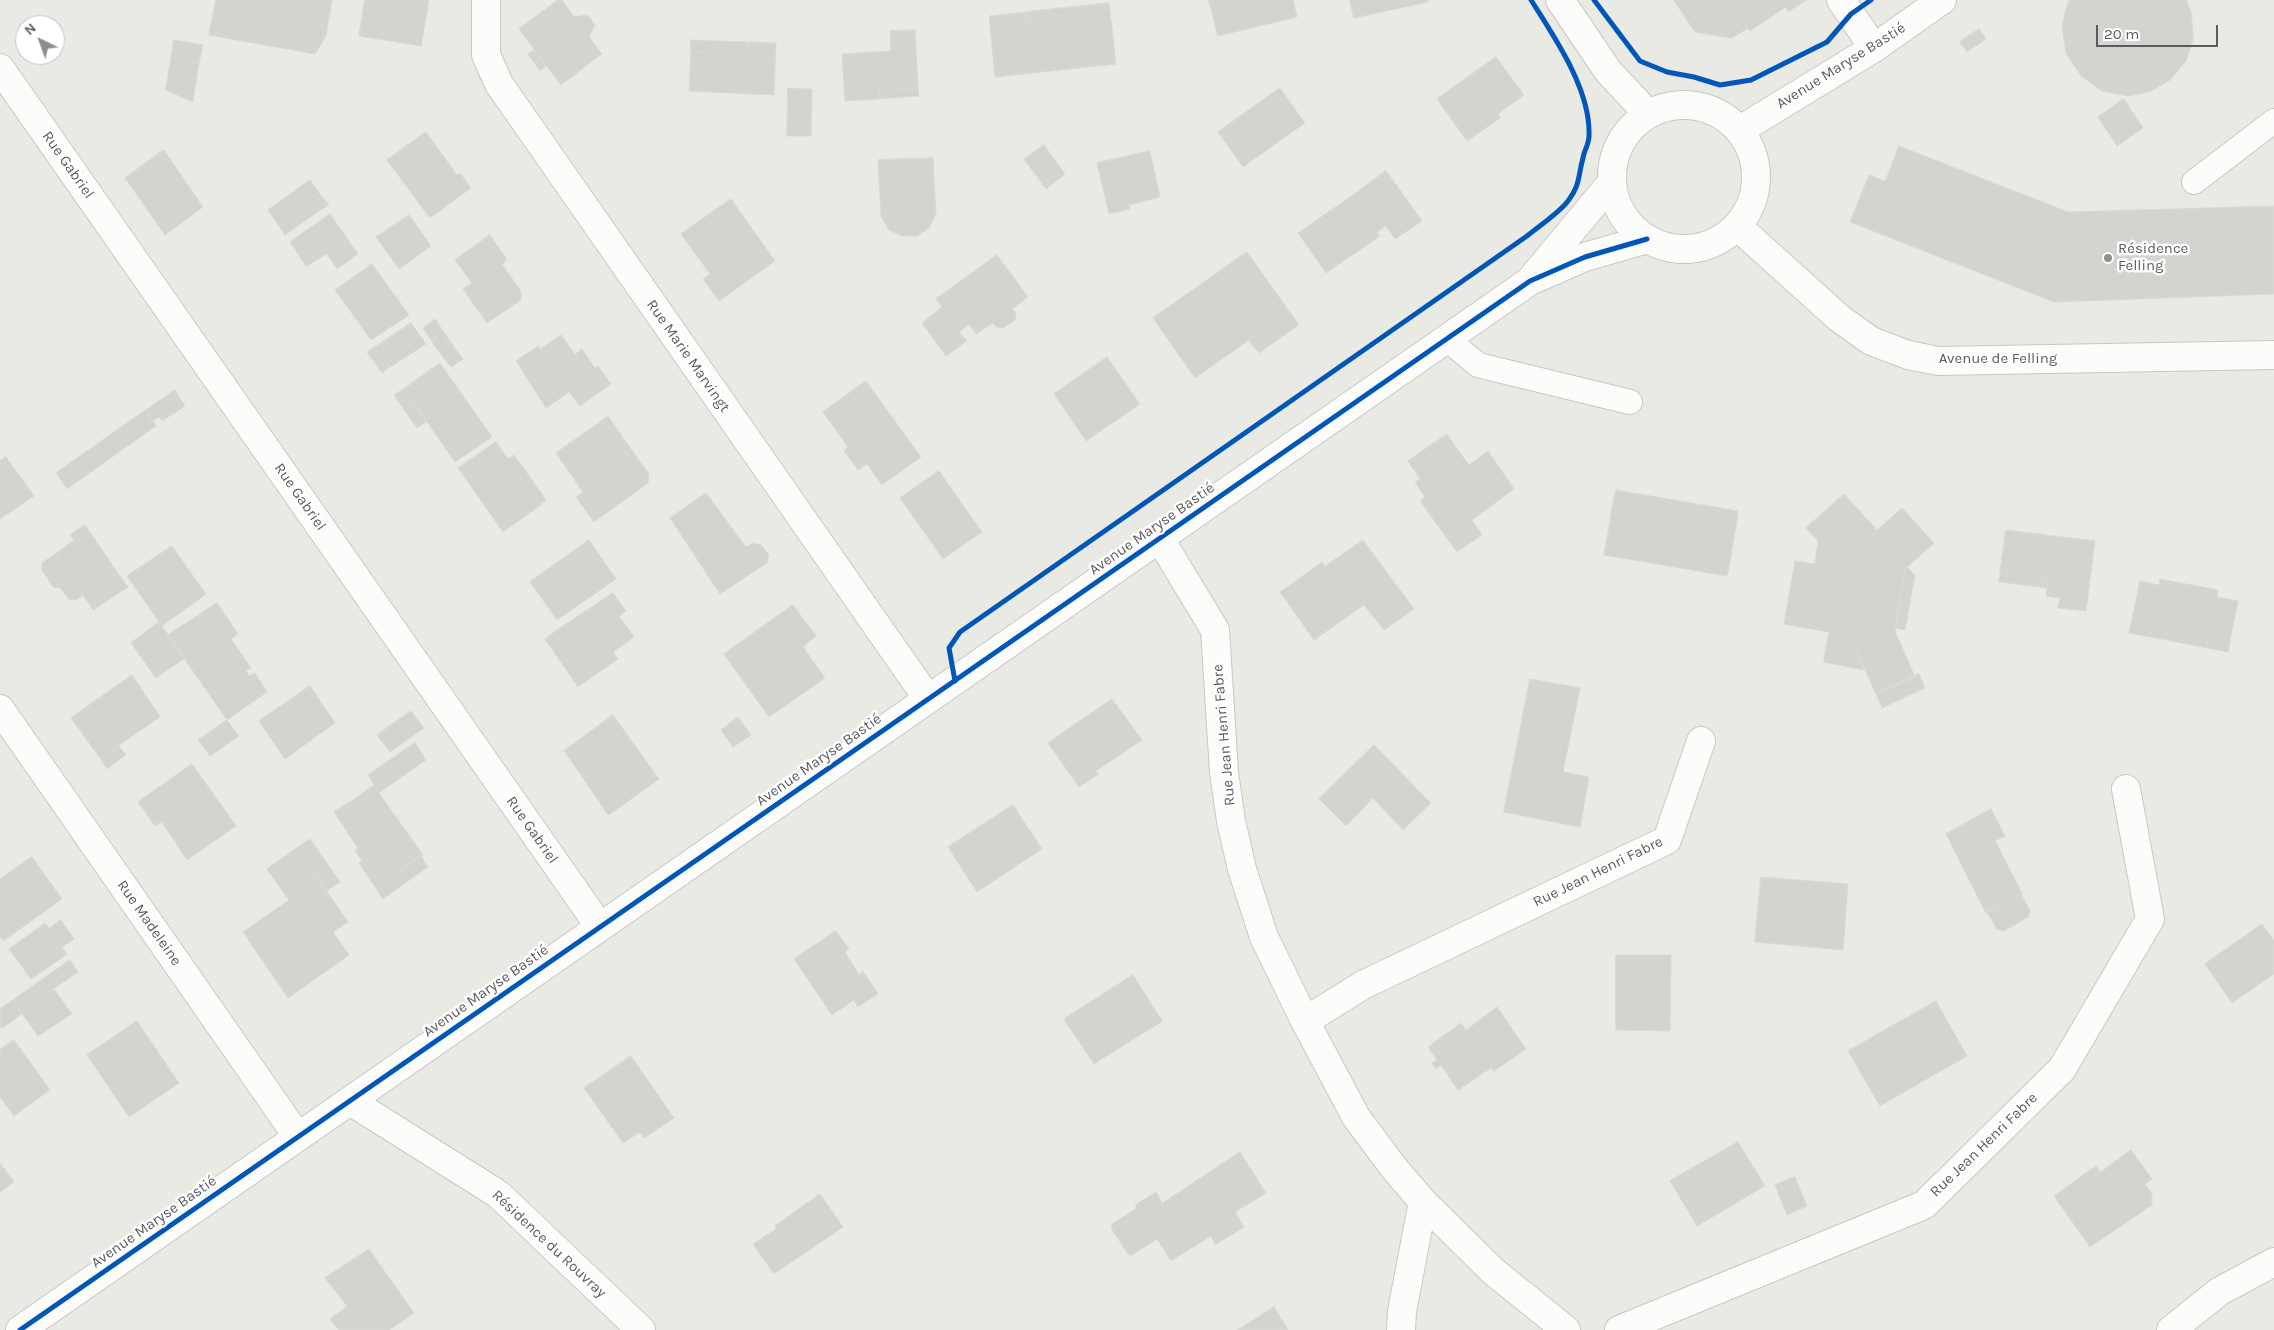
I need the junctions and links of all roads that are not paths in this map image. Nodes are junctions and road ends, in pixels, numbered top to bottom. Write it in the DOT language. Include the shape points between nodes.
graph roads {
  1 [pos="486,0"];
  2 [pos="1560,0"];
  3 [pos="1841,0"];
  4 [pos="1942,0"];
  5 [pos="1874,48"];
  6 [pos="0,68"];
  7 [pos="1648,114"];
  8 [pos="2274,121"];
  9 [pos="1740,130"];
  10 [pos="1612,182"];
  11 [pos="2194,182"];
  12 [pos="1737,226"];
  13 [pos="1646,239"];
  14 [pos="1530,281"];
  15 [pos="1447,339"];
  16 [pos="2274,354"];
  17 [pos="1630,402"];
  18 [pos="1160,539"];
  19 [pos="928,699"];
  20 [pos="0,709"];
  21 [pos="1701,741"];
  22 [pos="2126,789"];
  23 [pos="600,927"];
  24 [pos="1305,1022"];
  25 [pos="350,1101"];
  26 [pos="298,1136"];
  27 [pos="1423,1202"];
  28 [pos="2274,1262"];
  29 [pos="20,1330"];
  30 [pos="641,1330"];
  31 [pos="1401,1330"];
  32 [pos="1566,1330"];
  33 [pos="1619,1330"];
  34 [pos="2171,1330"];
  1 -- 19 [label="street, Rue Marie Marvingt" via="486,55 499,84"];
  2 -- 7 [label="street" via="1608,71"];
  3 -- 5 [label="street"];
  4 -- 5 [label="street, Avenue Maryse Bastié"];
  5 -- 9 [label="street, Avenue Maryse Bastié"];
  6 -- 23 [label="street, Rue Gabriel"];
  7 -- 9 [label="street" via="1666,107 1704,108 1722,116"];
  7 -- 10 [label="street" via="1630,129 1617,149"];
  8 -- 11 [label="lane"];
  9 -- 12 [label="street" via="1755,168 1755,190"];
  10 -- 13 [label="street" via="1623,218"];
  10 -- 14 [label="street, Avenue Maryse Bastié"];
  12 -- 13 [label="street" via="1727,236 1697,248 1676,249"];
  12 -- 16 [label="street, Avenue de Felling" via="1839,318 1871,341 1908,355 1938,361 1967,361"];
  13 -- 14 [label="street, Avenue Maryse Bastié" via="1585,257"];
  14 -- 15 [label="street, Avenue Maryse Bastié"];
  15 -- 17 [label="lane" via="1478,365"];
  15 -- 18 [label="street, Avenue Maryse Bastié"];
  18 -- 19 [label="street, Avenue Maryse Bastié"];
  18 -- 24 [label="street, Rue Jean Henri Fabre" via="1216,630 1224,772 1231,821 1264,938"];
  19 -- 23 [label="street, Avenue Maryse Bastié"];
  20 -- 26 [label="street, Rue Madeleine"];
  21 -- 24 [label="street, Rue Jean Henri Fabre" via="1667,840 1363,985"];
  22 -- 33 [label="street, Rue Jean Henri Fabre" via="2150,918 2062,1069 1924,1204"];
  23 -- 25 [label="street, Avenue Maryse Bastié"];
  24 -- 27 [label="street, Rue Jean Henri Fabre" via="1356,1117"];
  25 -- 26 [label="street, Avenue Maryse Bastié"];
  25 -- 30 [label="street, Résidence du Rouvray" via="498,1194"];
  26 -- 29 [label="street, Avenue Maryse Bastié"];
  27 -- 31 [label="street"];
  27 -- 32 [label="street, Rue Jean Henri Fabre" via="1494,1272"];
  28 -- 34 [label="street" via="2220,1291"];
}
